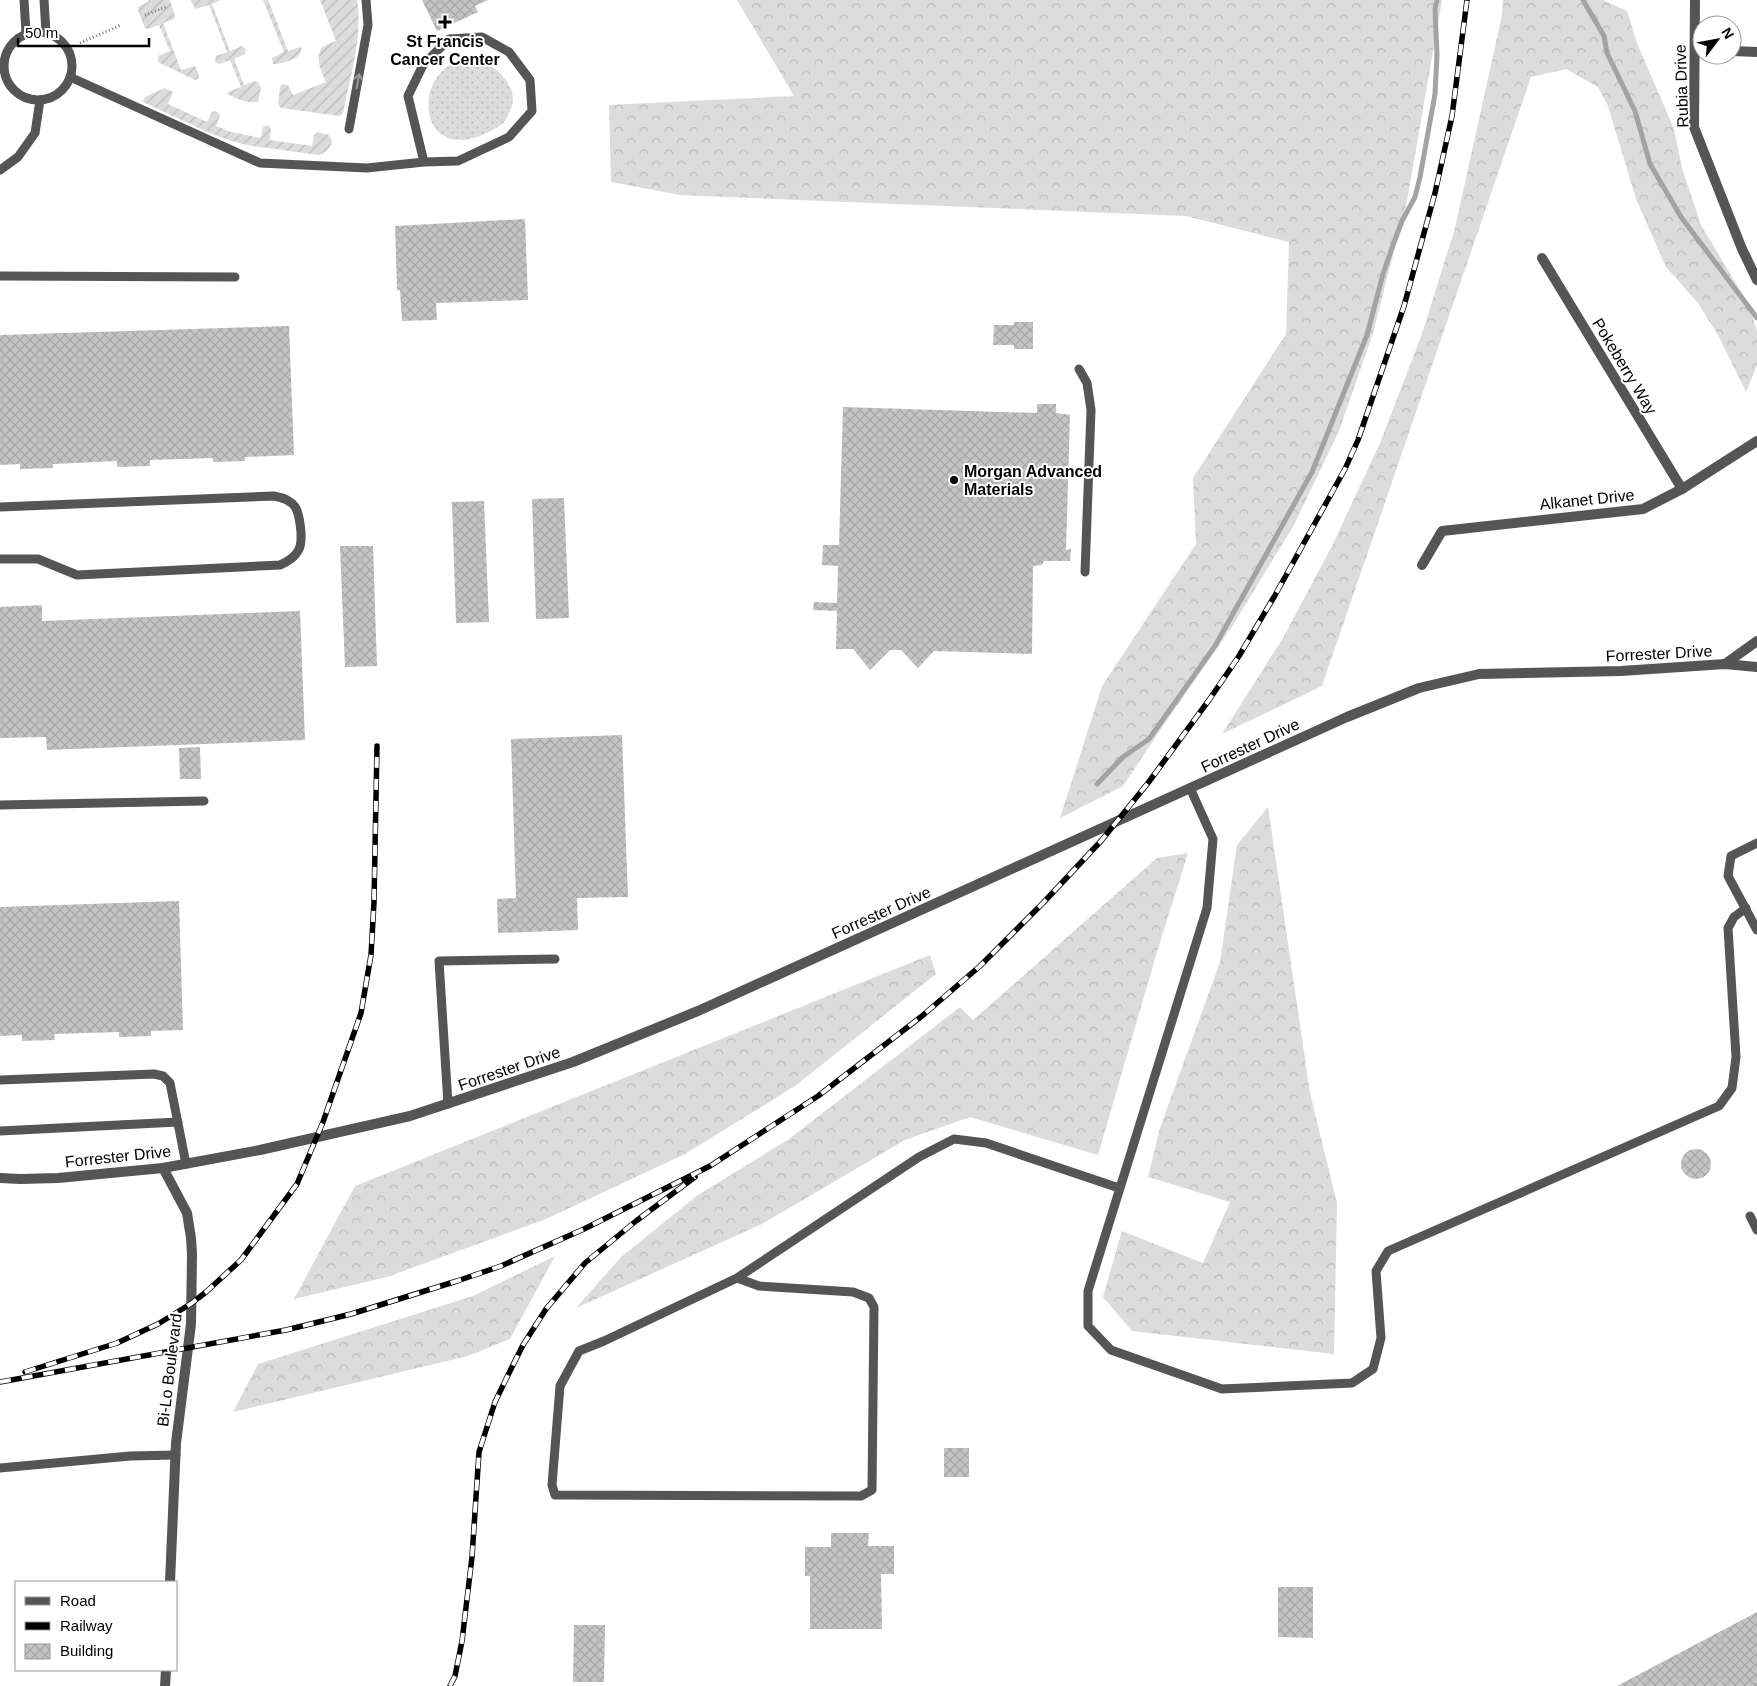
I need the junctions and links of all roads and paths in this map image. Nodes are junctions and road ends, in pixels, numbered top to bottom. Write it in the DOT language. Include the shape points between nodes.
graph roads {
  1 [pos="24,0"];
  2 [pos="44,0"];
  3 [pos="366,0"];
  4 [pos="1695,0"];
  5 [pos="166,7"];
  6 [pos="145,15"];
  7 [pos="1696,15"];
  8 [pos="121,25"];
  9 [pos="46,32"];
  10 [pos="26,33"];
  11 [pos="80,44"];
  12 [pos="3,50"];
  13 [pos="1742,51"];
  14 [pos="1757,52"];
  15 [pos="1697,65"];
  16 [pos="70,77"];
  17 [pos="40,100"];
  18 [pos="349,129"];
  19 [pos="424,162"];
  20 [pos="0,170"];
  21 [pos="1542,258"];
  22 [pos="0,276"];
  23 [pos="234,277"];
  24 [pos="1757,280"];
  25 [pos="1079,369"];
  26 [pos="1757,441"];
  27 [pos="1682,489"];
  28 [pos="0,507"];
  29 [pos="0,560"];
  30 [pos="1422,565"];
  31 [pos="1085,572"];
  32 [pos="1757,641"];
  33 [pos="1725,664"];
  34 [pos="1757,667"];
  35 [pos="1190,788"];
  36 [pos="204,801"];
  37 [pos="0,805"];
  38 [pos="1757,843"];
  39 [pos="1746,908"];
  40 [pos="1757,930"];
  41 [pos="556,959"];
  42 [pos="0,1080"];
  43 [pos="448,1104"];
  44 [pos="178,1122"];
  45 [pos="0,1131"];
  46 [pos="186,1164"];
  47 [pos="164,1168"];
  48 [pos="0,1178"];
  49 [pos="1119,1188"];
  50 [pos="1750,1216"];
  51 [pos="1757,1230"];
  52 [pos="737,1278"];
  53 [pos="176,1455"];
  54 [pos="0,1468"];
  55 [pos="170,1581"];
  56 [pos="166,1671"];
  57 [pos="165,1686"];
  1 -- 10 [label="lane"];
  2 -- 9 [label="lane"];
  18 -- 3 [label="lane, one-way" via="368,25"];
  4 -- 7 [label="street, Rubia Drive"];
  5 -- 6 [label="path"];
  8 -- 11 [label="path"];
  9 -- 10 [label="lane"];
  9 -- 16 [label="lane" via="64,44 70,53"];
  10 -- 12 [label="lane"];
  12 -- 17 [label="lane" via="4,69 10,85 23,96"];
  13 -- 14 [label="street"];
  15 -- 24 [label="street, Rubia Drive" via="1694,127"];
  16 -- 17 [label="lane" via="60,92"];
  16 -- 19 [label="lane" via="260,163 367,168"];
  17 -- 20 [label="lane" via="35,133 18,157"];
  19 -- 19 [label="lane" via="458,161 509,137 532,111 530,80 509,52 482,37 449,40 423,65 408,96"];
  21 -- 27 [label="street, Pokeberry Way"];
  22 -- 23 [label="lane"];
  25 -- 31 [label="lane" via="1088,383 1091,410"];
  26 -- 27 [label="street, Alkanet Drive"];
  27 -- 30 [label="street, Alkanet Drive" via="1643,509 1442,531"];
  28 -- 29 [label="lane" via="274,496 285,498 299,513 302,543 289,561 280,566 77,575 38,559"];
  32 -- 33 [label="street, Forrester Drive"];
  33 -- 34 [label="street"];
  33 -- 35 [label="street, Forrester Drive" via="1621,671 1479,674 1392,698"];
  35 -- 43 [label="street, Forrester Drive" via="698,1011 573,1062"];
  35 -- 49 [label="lane" via="1213,839 1207,908"];
  36 -- 37 [label="lane"];
  38 -- 39 [label="lane" via="1731,856 1728,876"];
  39 -- 40 [label="lane"];
  39 -- 49 [label="lane" via="1734,917 1728,928 1736,1057 1732,1088 1719,1106 1388,1251 1376,1271 1381,1338 1373,1369 1352,1383 1222,1389 1111,1350 1088,1326 1088,1290"];
  41 -- 43 [label="lane" via="439,961"];
  42 -- 44 [label="lane" via="163,1076 170,1083"];
  43 -- 46 [label="street, Forrester Drive" via="308,1140"];
  44 -- 45 [label="lane"];
  44 -- 46 [label="lane"];
  46 -- 47 [label="street, Forrester Drive"];
  47 -- 48 [label="street, Forrester Drive" via="58,1178"];
  47 -- 53 [label="street, Bi-Lo Boulevard" via="187,1213 192,1254 191,1324"];
  49 -- 52 [label="lane" via="986,1143 954,1139 920,1157"];
  50 -- 51 [label="lane"];
  52 -- 52 [label="lane" via="579,1351 560,1386 552,1485 555,1495 861,1496 872,1490 874,1308 869,1298 853,1292 760,1286"];
  53 -- 54 [label="lane"];
  53 -- 55 [label="street, Bi-Lo Boulevard"];
  56 -- 57 [label="street"];
}
